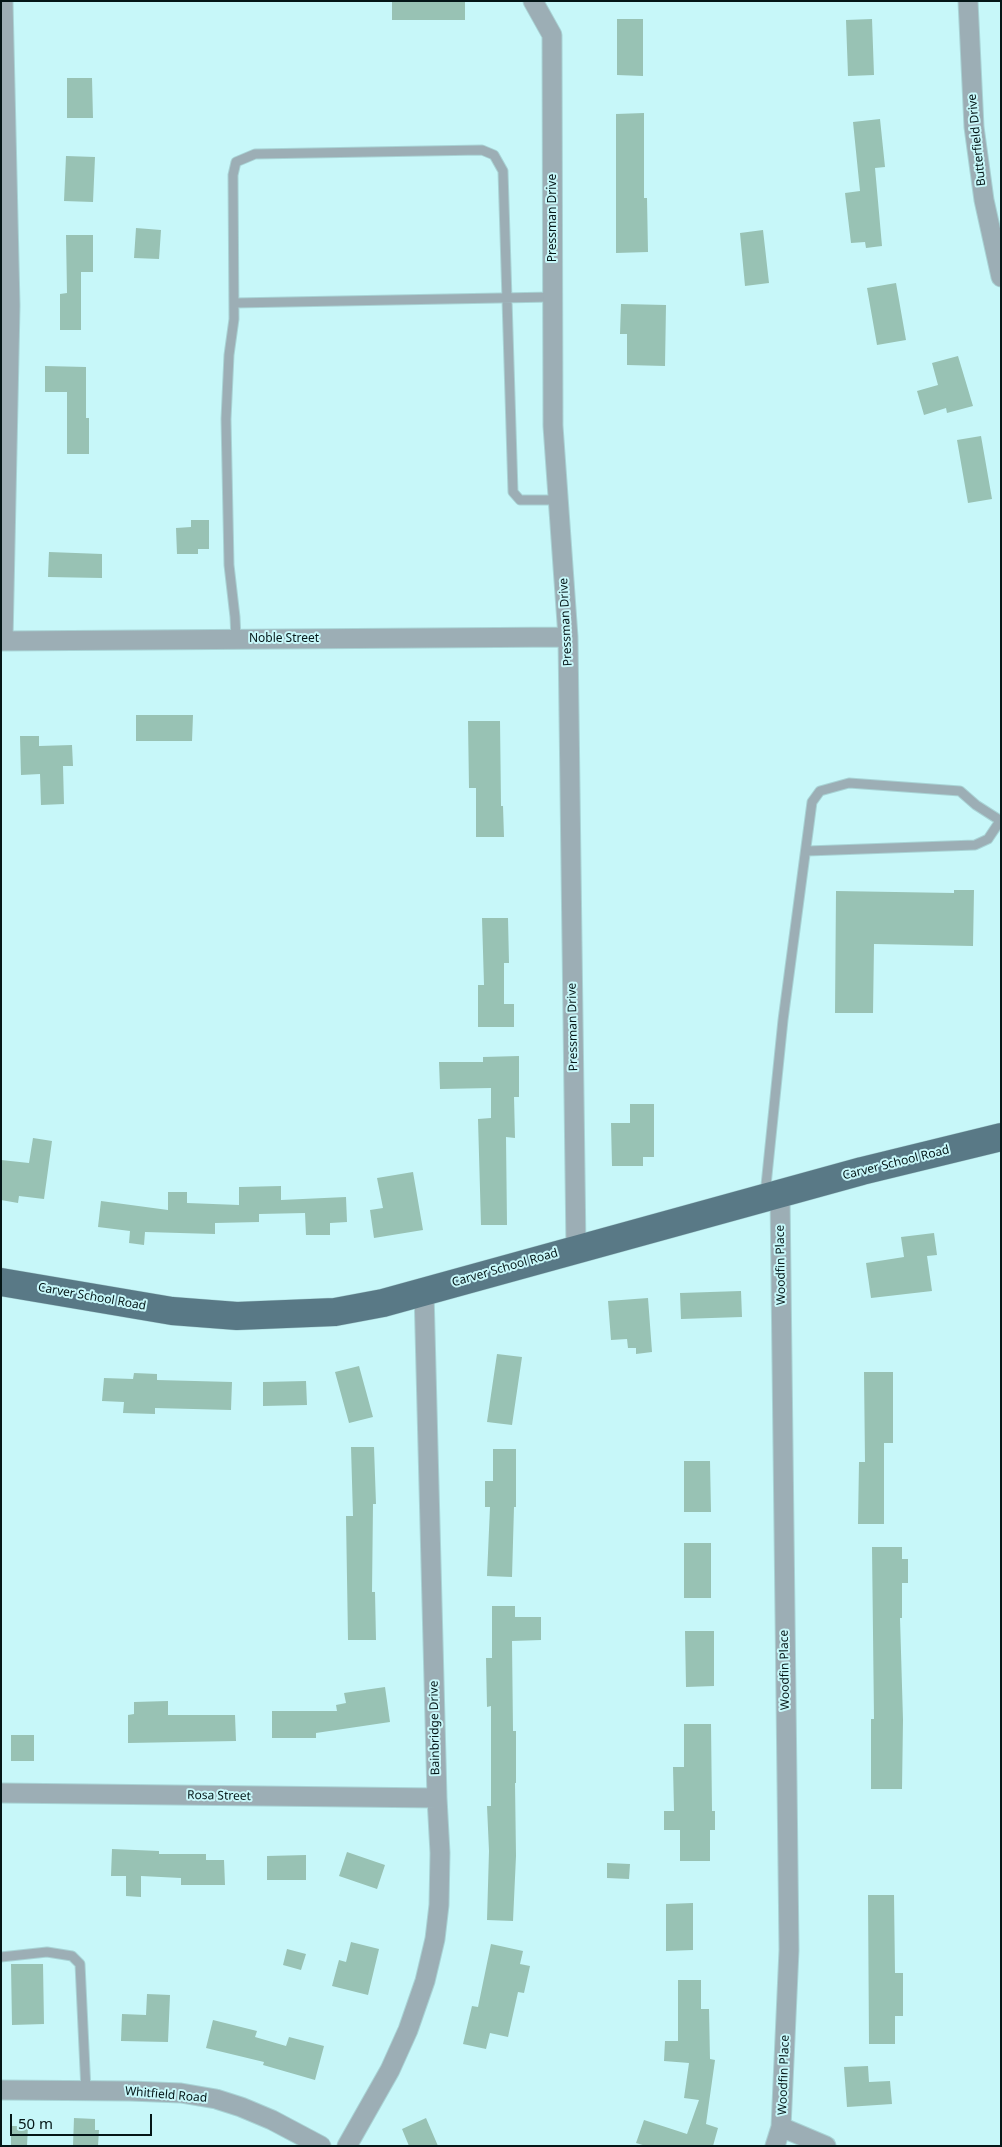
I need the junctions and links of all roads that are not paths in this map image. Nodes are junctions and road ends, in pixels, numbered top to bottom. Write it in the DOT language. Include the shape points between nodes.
graph roads {
  1 [pos="3,1"];
  2 [pos="534,1"];
  3 [pos="968,1"];
  4 [pos="1001,277"];
  5 [pos="553,297"];
  6 [pos="507,298"];
  7 [pos="234,304"];
  8 [pos="6,306"];
  9 [pos="558,500"];
  10 [pos="568,637"];
  11 [pos="236,639"];
  12 [pos="2,641"];
  13 [pos="1000,821"];
  14 [pos="806,851"];
  15 [pos="1001,1137"];
  16 [pos="772,1196"];
  17 [pos="576,1249"];
  18 [pos="1,1282"];
  19 [pos="424,1291"];
  20 [pos="1,1793"];
  21 [pos="437,1798"];
  22 [pos="1,1957"];
  23 [pos="1,2090"];
  24 [pos="86,2090"];
  25 [pos="782,2127"];
  26 [pos="320,2146"];
  27 [pos="347,2146"];
  28 [pos="775,2146"];
  29 [pos="826,2146"];
  1 -- 8 [label="street"];
  2 -- 5 [label="street, Pressman Drive" via="552,35"];
  3 -- 4 [label="street, Butterfield Drive" via="974,127 984,200"];
  5 -- 6 [label="lane"];
  5 -- 9 [label="street, Pressman Drive" via="553,426"];
  6 -- 7 [label="lane"];
  6 -- 7 [label="lane" via="504,171 494,155 482,150 255,154 236,162 233,175"];
  6 -- 9 [label="lane" via="513,492 520,500"];
  7 -- 11 [label="lane" via="226,419 229,565"];
  8 -- 12 [label="street"];
  9 -- 10 [label="street, Pressman Drive"];
  10 -- 11 [label="street, Noble Street"];
  10 -- 17 [label="street, Pressman Drive"];
  11 -- 12 [label="street, Noble Street"];
  13 -- 14 [label="lane" via="988,839 975,845"];
  13 -- 14 [label="lane" via="960,791 849,783 820,791 812,802"];
  14 -- 16 [label="lane" via="783,1020"];
  15 -- 16 [label="main road, Carver School Road" via="862,1170"];
  16 -- 17 [label="main road, Carver School Road"];
  16 -- 25 [label="street, Woodfin Place" via="789,1950"];
  17 -- 19 [label="main road, Carver School Road"];
  18 -- 19 [label="main road, Carver School Road" via="172,1311 237,1316 335,1312"];
  19 -- 21 [label="street, Bainbridge Drive"];
  20 -- 21 [label="street, Rosa Street"];
  21 -- 27 [label="street, Bainbridge Drive" via="440,1905 425,1981 390,2070"];
  22 -- 24 [label="lane" via="48,1952 72,1956 80,1964"];
  23 -- 24 [label="street, Whitfield Road"];
  24 -- 26 [label="street, Whitfield Road" via="182,2094 216,2099 272,2120"];
  25 -- 28 [label="street, Woodfin Place"];
  25 -- 29 [label="street"];
}
